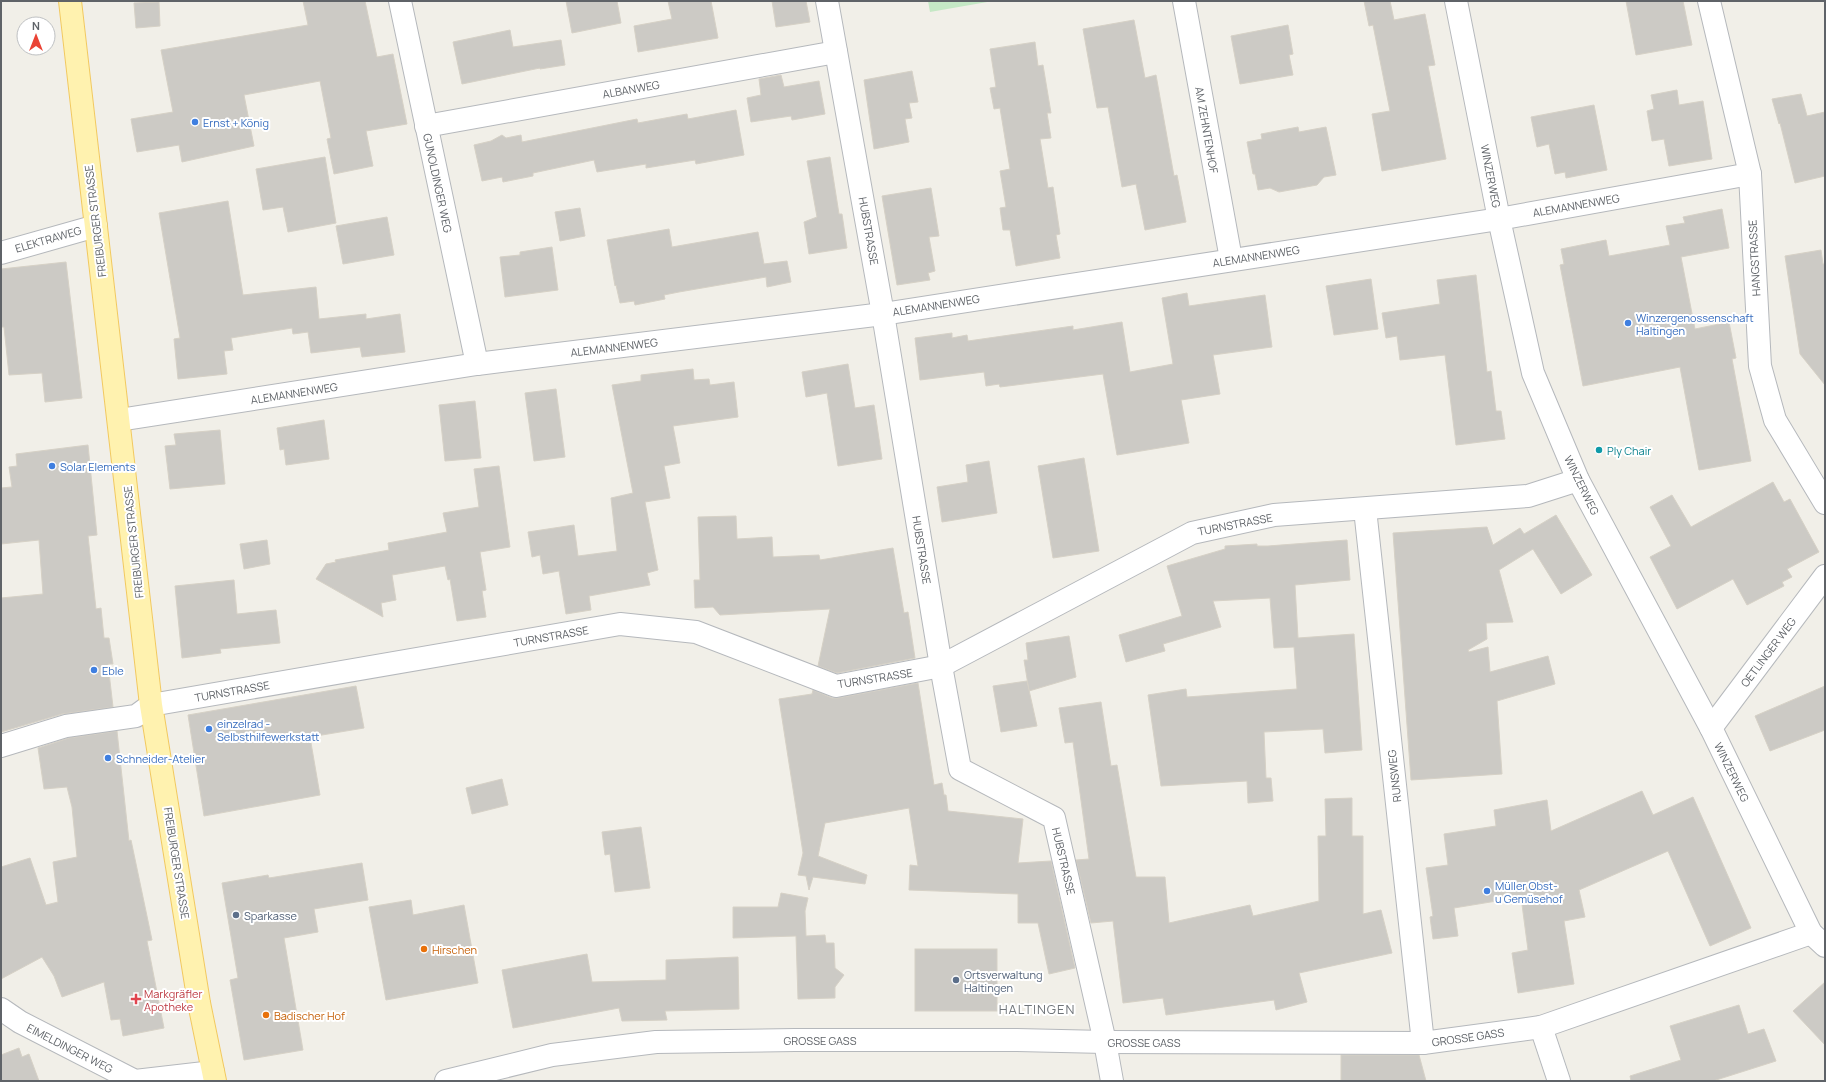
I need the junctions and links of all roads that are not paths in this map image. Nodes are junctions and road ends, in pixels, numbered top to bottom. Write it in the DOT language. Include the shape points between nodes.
graph roads {
  1 [pos="70,1"];
  2 [pos="400,1"];
  3 [pos="827,1"];
  4 [pos="1184,1"];
  5 [pos="1456,1"];
  6 [pos="1709,1"];
  7 [pos="836,52"];
  8 [pos="426,126"];
  9 [pos="1750,174"];
  10 [pos="1499,219"];
  11 [pos="96,226"];
  12 [pos="1,253"];
  13 [pos="1231,259"];
  14 [pos="883,314"];
  15 [pos="477,364"];
  16 [pos="119,420"];
  17 [pos="1578,480"];
  18 [pos="1825,503"];
  19 [pos="1365,509"];
  20 [pos="1825,576"];
  21 [pos="941,666"];
  22 [pos="151,705"];
  23 [pos="1711,728"];
  24 [pos="1,746"];
  25 [pos="1818,939"];
  26 [pos="1,1009"];
  27 [pos="1541,1026"];
  28 [pos="1105,1042"];
  29 [pos="1423,1043"];
  30 [pos="214,1076"];
  31 [pos="135,1081"];
  32 [pos="446,1081"];
  33 [pos="1112,1081"];
  34 [pos="1559,1081"];
  1 -- 11 [label="main road, FREIBURGER STRASSE"];
  2 -- 8 [label="street, GUNOLDINGER WEG"];
  3 -- 7 [label="street, HUBSTRASSE"];
  4 -- 13 [label="street, AM ZEHNTENHOF"];
  5 -- 10 [label="street, WINZERWEG"];
  6 -- 9 [label="street, HANGSTRASSE"];
  7 -- 8 [label="street, ALBANWEG"];
  7 -- 14 [label="street, HUBSTRASSE"];
  8 -- 15 [label="street, GUNOLDINGER WEG"];
  9 -- 10 [label="street, ALEMANNENWEG"];
  9 -- 18 [label="street, HANGSTRASSE" via="1760,366 1775,420"];
  10 -- 13 [label="street, ALEMANNENWEG"];
  10 -- 17 [label="street, WINZERWEG" via="1533,373"];
  11 -- 12 [label="street, ELEKTRAWEG"];
  11 -- 16 [label="main road, FREIBURGER STRASSE"];
  13 -- 14 [label="street, ALEMANNENWEG"];
  14 -- 15 [label="street, ALEMANNENWEG"];
  14 -- 21 [label="street, HUBSTRASSE"];
  15 -- 16 [label="street, ALEMANNENWEG"];
  16 -- 22 [label="main road, FREIBURGER STRASSE"];
  17 -- 19 [label="street, TURNSTRASSE" via="1528,496"];
  17 -- 23 [label="street, WINZERWEG"];
  19 -- 21 [label="street, TURNSTRASSE" via="1274,516 1192,533"];
  19 -- 29 [label="street, RUNSWEG"];
  20 -- 23 [label="street, OETLINGER WEG"];
  21 -- 22 [label="street, TURNSTRASSE" via="836,686 696,632 620,624"];
  21 -- 28 [label="street, HUBSTRASSE" via="960,769 1054,818"];
  22 -- 24 [label="street" via="136,716 66,726"];
  22 -- 30 [label="main road, FREIBURGER STRASSE" via="198,996"];
  23 -- 25 [label="street, WINZERWEG"];
  25 -- 27 [label="street, GROSSE GASS"];
  26 -- 31 [label="street, EIMELDINGER WEG" via="20,1022"];
  27 -- 29 [label="street, GROSSE GASS"];
  27 -- 34 [label="street"];
  28 -- 29 [label="street, GROSSE GASS"];
  28 -- 32 [label="street, GROSSE GASS" via="656,1042 552,1055"];
  28 -- 33 [label="street"];
  30 -- 31 [label="street, EIMELDINGER WEG"];
}
